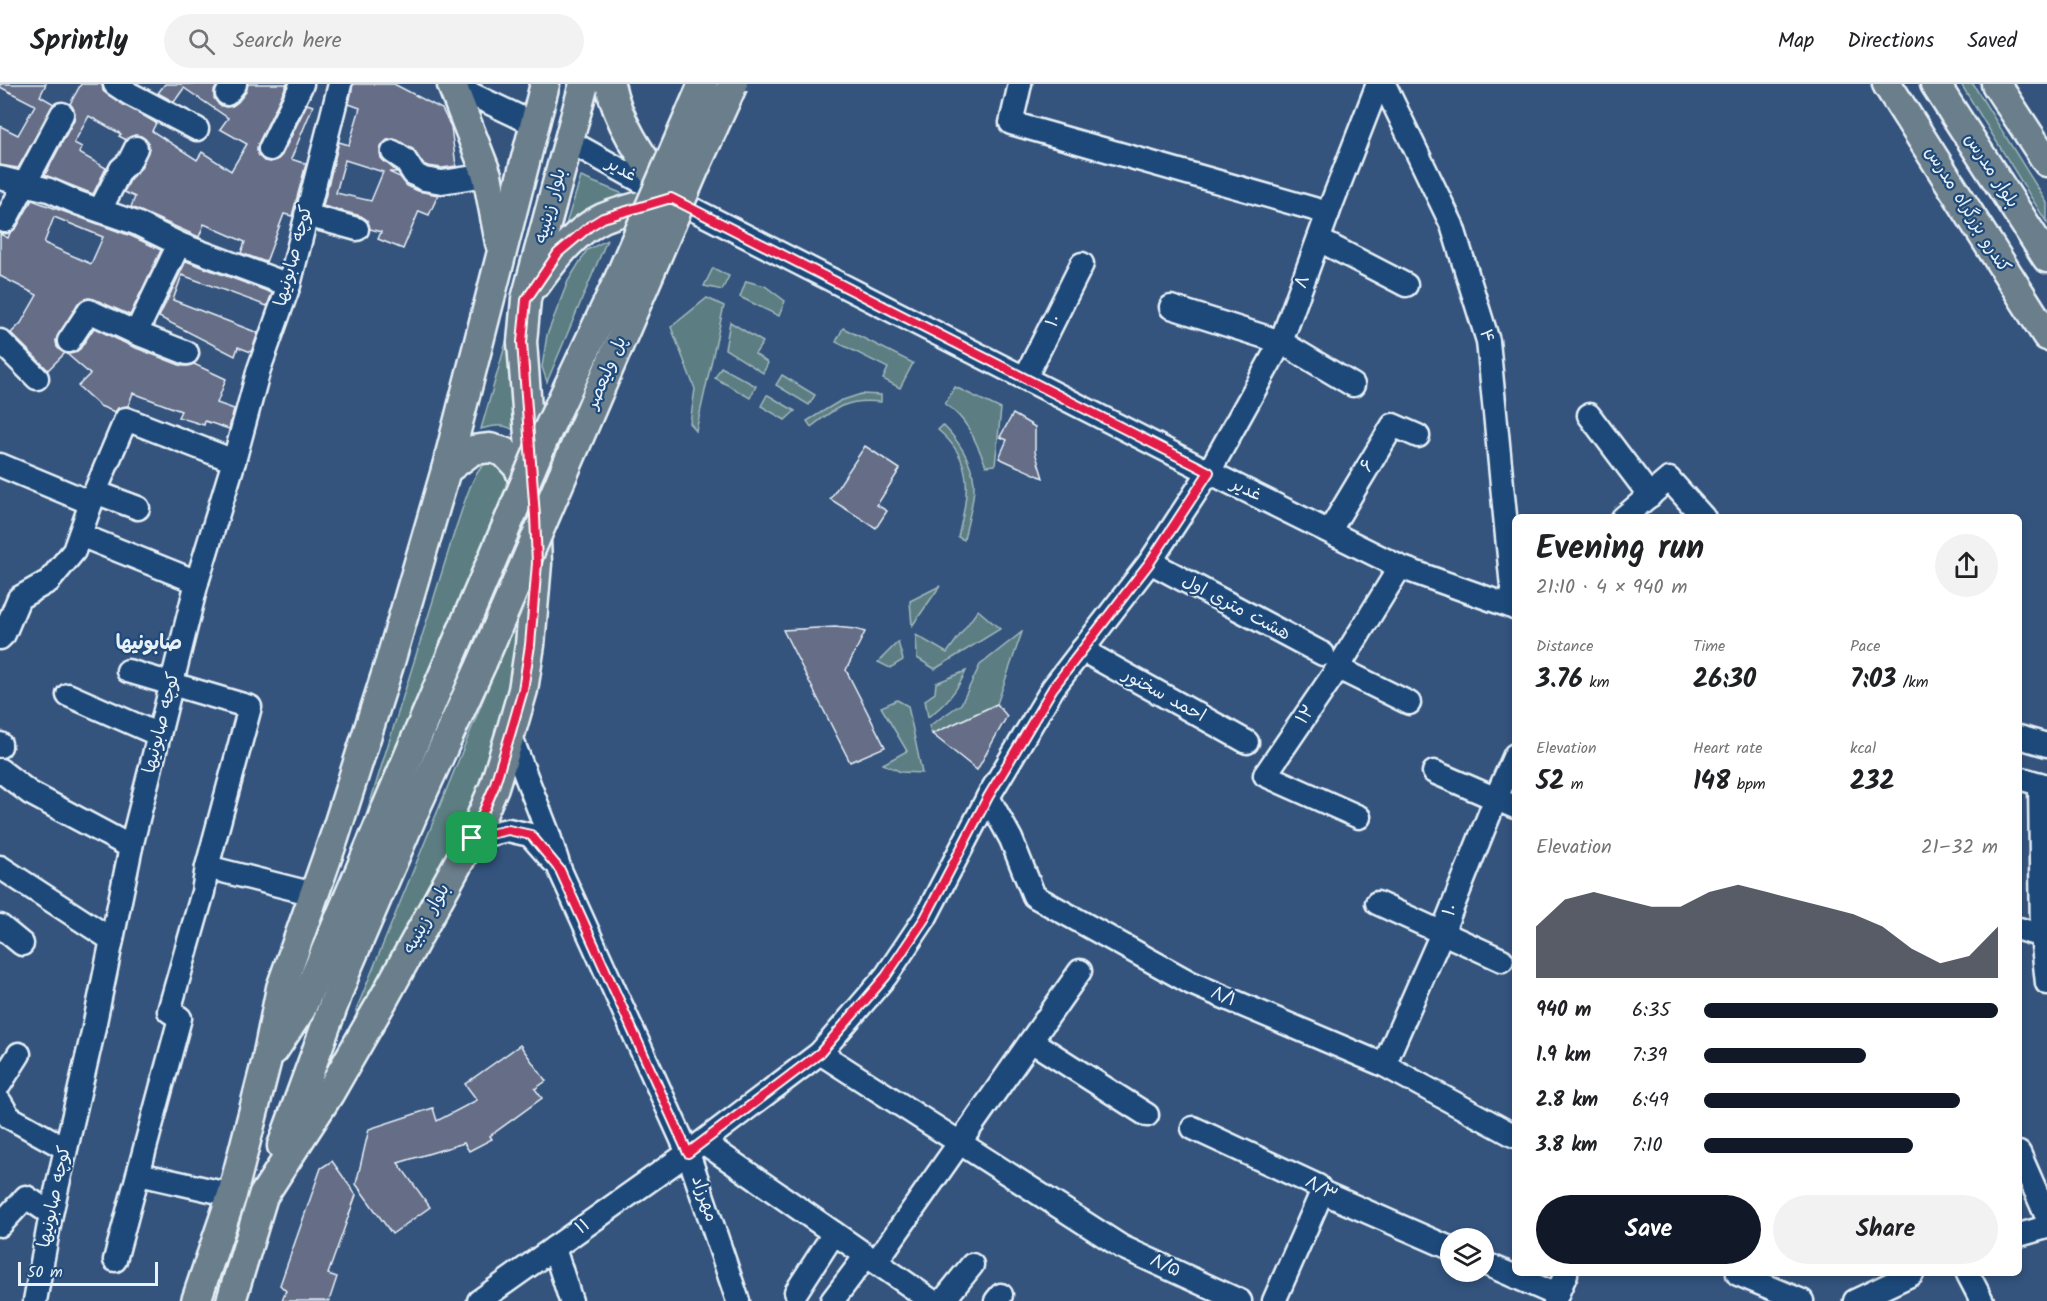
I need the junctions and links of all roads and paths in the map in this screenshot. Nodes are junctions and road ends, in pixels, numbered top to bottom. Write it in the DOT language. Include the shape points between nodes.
graph roads {
  1 [pos="115,84"];
  2 [pos="302,84"];
  3 [pos="340,84"];
  4 [pos="452,84"];
  5 [pos="545,84"];
  6 [pos="584,84"];
  7 [pos="610,84"];
  8 [pos="704,84"];
  9 [pos="733,84"];
  10 [pos="1020,84"];
  11 [pos="1378,84"];
  12 [pos="1384,84"];
  13 [pos="1887,84"];
  14 [pos="1935,84"];
  15 [pos="1996,84"];
  16 [pos="62,114"];
  17 [pos="534,124"];
  18 [pos="197,129"];
  19 [pos="569,141"];
  20 [pos="136,148"];
  21 [pos="270,149"];
  22 [pos="393,152"];
  23 [pos="2047,162"];
  24 [pos="487,175"];
  25 [pos="0,178"];
  26 [pos="24,183"];
  27 [pos="671,198"];
  28 [pos="100,210"];
  29 [pos="1328,213"];
  30 [pos="306,215"];
  31 [pos="5,221"];
  32 [pos="357,229"];
  33 [pos="1319,240"];
  34 [pos="179,244"];
  35 [pos="2044,250"];
  36 [pos="502,257"];
  37 [pos="1082,264"];
  38 [pos="289,285"];
  39 [pos="1406,285"];
  40 [pos="526,300"];
  41 [pos="1171,307"];
  42 [pos="136,333"];
  43 [pos="2047,336"];
  44 [pos="0,341"];
  45 [pos="69,341"];
  46 [pos="1281,342"];
  47 [pos="187,353"];
  48 [pos="37,378"];
  49 [pos="1025,378"];
  50 [pos="1353,385"];
  51 [pos="1589,415"];
  52 [pos="1418,436"];
  53 [pos="234,461"];
  54 [pos="0,465"];
  55 [pos="446,470"];
  56 [pos="1209,472"];
  57 [pos="1650,496"];
  58 [pos="93,497"];
  59 [pos="138,508"];
  60 [pos="1628,514"];
  61 [pos="1700,514"];
  62 [pos="535,516"];
  63 [pos="1330,530"];
  64 [pos="80,535"];
  65 [pos="1150,562"];
  66 [pos="1400,567"];
  67 [pos="1512,578"];
  68 [pos="197,582"];
  69 [pos="1512,607"];
  70 [pos="6,613"];
  71 [pos="0,638"];
  72 [pos="1082,650"];
  73 [pos="1331,661"];
  74 [pos="128,671"];
  75 [pos="172,684"];
  76 [pos="68,695"];
  77 [pos="1409,703"];
  78 [pos="159,735"];
  79 [pos="510,735"];
  80 [pos="2022,738"];
  81 [pos="1247,742"];
  82 [pos="2047,745"];
  83 [pos="1512,769"];
  84 [pos="0,770"];
  85 [pos="1434,772"];
  86 [pos="2035,782"];
  87 [pos="988,797"];
  88 [pos="1505,803"];
  89 [pos="1359,817"];
  90 [pos="472,838"];
  91 [pos="131,848"];
  92 [pos="0,867"];
  93 [pos="207,867"];
  94 [pos="560,870"];
  95 [pos="314,894"];
  96 [pos="1377,903"];
  97 [pos="0,926"];
  98 [pos="2022,930"];
  99 [pos="1442,933"];
  100 [pos="2042,936"];
  101 [pos="112,940"];
  102 [pos="22,944"];
  103 [pos="1502,960"];
  104 [pos="1080,971"];
  105 [pos="2047,983"];
  106 [pos="1031,1041"];
  107 [pos="19,1053"];
  108 [pos="820,1053"];
  109 [pos="266,1063"];
  110 [pos="1384,1065"];
  111 [pos="0,1084"];
  112 [pos="0,1102"];
  113 [pos="1147,1115"];
  114 [pos="1193,1128"];
  115 [pos="1512,1134"];
  116 [pos="960,1143"];
  117 [pos="65,1148"];
  118 [pos="695,1148"];
  119 [pos="2022,1160"];
  120 [pos="139,1174"];
  121 [pos="1322,1192"];
  122 [pos="232,1195"];
  123 [pos="263,1196"];
  124 [pos="4,1213"];
  125 [pos="51,1214"];
  126 [pos="2047,1216"];
  127 [pos="2047,1227"];
  128 [pos="834,1233"];
  129 [pos="2022,1234"];
  130 [pos="1440,1244"];
  131 [pos="554,1248"];
  132 [pos="871,1259"];
  133 [pos="115,1260"];
  134 [pos="972,1264"];
  135 [pos="1494,1268"];
  136 [pos="1565,1276"];
  137 [pos="1743,1276"];
  138 [pos="1908,1276"];
  139 [pos="1969,1276"];
  140 [pos="796,1292"];
  141 [pos="1555,1298"];
  142 [pos="35,1301"];
  143 [pos="196,1301"];
  144 [pos="231,1301"];
  145 [pos="479,1301"];
  146 [pos="571,1301"];
  147 [pos="738,1301"];
  148 [pos="832,1301"];
  149 [pos="932,1301"];
  150 [pos="943,1301"];
  151 [pos="1240,1301"];
  152 [pos="1274,1301"];
  153 [pos="1802,1301"];
  154 [pos="1856,1301"];
  155 [pos="1982,1301"];
  1 -- 18 [label="street"];
  2 -- 21 [label="street"];
  3 -- 30 [label="street, کوچه صابونیها"];
  4 -- 17 [label="street"];
  4 -- 24 [label="main road"];
  5 -- 17 [label="main road, بلوار زینبیه"];
  6 -- 19 [label="main road, بلوار زینبیه"];
  7 -- 27 [label="main road" via="613,100 636,149"];
  8 -- 109 [label="main road, پل ولیعصر, bridge" via="618,282 545,436 301,1008"];
  9 -- 123 [label="main road, پل ولیعصر, bridge" via="347,968"];
  10 -- 29 [label="street" via="1011,123"];
  11 -- 29 [label="street, ۸"];
  12 -- 67 [label="street, ۴" via="1452,225 1488,341"];
  13 -- 43 [label="main road, کندرو بزرگراه مدرس"];
  14 -- 35 [label="main road, بلوار مدرس"];
  15 -- 23 [label="main road"];
  16 -- 26 [label="street"];
  17 -- 19 [label="main road"];
  17 -- 36 [label="main road, بلوار زینبیه"];
  19 -- 27 [label="street, غدیر"];
  19 -- 40 [label="main road, بلوار زینبیه"];
  20 -- 28 [label="street"];
  22 -- 24 [label="street" via="424,179 442,182"];
  24 -- 36 [label="main road"];
  25 -- 26 [label="street"];
  26 -- 28 [label="street"];
  26 -- 31 [label="street"];
  27 -- 40 [label="main road" via="603,218 590,226 558,253"];
  27 -- 49 [label="street, غدیر"];
  28 -- 34 [label="street"];
  29 -- 33 [label="street, ۸"];
  30 -- 32 [label="street"];
  30 -- 38 [label="street, کوچه صابونیها"];
  33 -- 39 [label="street"];
  33 -- 46 [label="street, ۸"];
  34 -- 38 [label="street"];
  34 -- 42 [label="street"];
  36 -- 55 [label="main road, بلوار زینبیه"];
  37 -- 49 [label="street, ۱۰"];
  38 -- 53 [label="street, کوچه صابونیها" via="258,369"];
  40 -- 62 [label="main road, بلوار زینبیه" via="522,342"];
  41 -- 46 [label="street"];
  42 -- 45 [label="street" via="89,311"];
  42 -- 47 [label="street"];
  44 -- 48 [label="street"];
  46 -- 50 [label="street"];
  46 -- 56 [label="street, ۸"];
  49 -- 56 [label="street, غدیر"];
  51 -- 57 [label="street"];
  52 -- 63 [label="street, ۶" via="1393,425"];
  53 -- 58 [label="street" via="126,419"];
  53 -- 68 [label="street, کوچه صابونیها"];
  54 -- 58 [label="street"];
  55 -- 62 [label="main road" via="473,450 490,448 504,452 519,468"];
  55 -- 95 [label="main road, بلوار زینبیه" via="390,662"];
  56 -- 63 [label="street, غدیر"];
  56 -- 65 [label="street, ۸"];
  57 -- 60 [label="street"];
  57 -- 61 [label="street" via="1669,479"];
  58 -- 59 [label="street"];
  58 -- 64 [label="street"];
  62 -- 79 [label="main road, بلوار زینبیه" via="537,563 530,645"];
  63 -- 66 [label="street, غدیر"];
  64 -- 68 [label="street"];
  64 -- 70 [label="street" via="74,551 49,581 19,598"];
  65 -- 72 [label="street, ۸"];
  65 -- 73 [label="street, هشت متری اول"];
  66 -- 69 [label="street, غدیر"];
  66 -- 73 [label="street, ۱۲"];
  68 -- 75 [label="street, کوچه صابونیها"];
  70 -- 71 [label="street"];
  72 -- 81 [label="street, احمد سخنور"];
  72 -- 87 [label="street, ۸" via="1053,688"];
  73 -- 77 [label="street, هشت متری اول"];
  73 -- 89 [label="street, ۱۲" via="1265,776"];
  74 -- 75 [label="street"];
  75 -- 78 [label="street, کوچه صابونیها"];
  75 -- 93 [label="street" via="250,707"];
  76 -- 78 [label="street"];
  78 -- 91 [label="street, کوچه صابونیها"];
  79 -- 90 [label="main road, بلوار زینبیه"];
  79 -- 94 [label="street"];
  80 -- 82 [label="street"];
  83 -- 88 [label="street, ۱۰"];
  84 -- 91 [label="street" via="30,794"];
  85 -- 88 [label="street"];
  86 -- 100 [label="street"];
  87 -- 108 [label="street, ۱۱" via="925,918 886,976"];
  87 -- 110 [label="street, ۸/۱" via="1011,839 1034,896 1191,983"];
  88 -- 99 [label="street, ۱۰"];
  90 -- 94 [label="street" via="508,830 531,835"];
  90 -- 123 [label="main road, بلوار زینبیه" via="329,1094"];
  91 -- 101 [label="street, کوچه صابونیها"];
  92 -- 101 [label="street"];
  93 -- 95 [label="street"];
  93 -- 120 [label="street" via="169,1011 180,1017"];
  94 -- 118 [label="street, مهرزاد"];
  95 -- 109 [label="main road, بلوار زینبیه" via="281,988"];
  96 -- 99 [label="street"];
  97 -- 102 [label="street"];
  98 -- 100 [label="street"];
  99 -- 103 [label="street"];
  99 -- 110 [label="street, ۱۰"];
  100 -- 105 [label="street"];
  101 -- 117 [label="street, کوچه صابونیها"];
  104 -- 106 [label="street"];
  106 -- 113 [label="street"];
  106 -- 116 [label="street"];
  107 -- 111 [label="street"];
  108 -- 116 [label="street, ۸/۵"];
  108 -- 118 [label="street, ۱۱"];
  109 -- 122 [label="main road, بلوار زینبیه"];
  110 -- 115 [label="street, ۸/۱"];
  112 -- 117 [label="street" via="9,1117"];
  114 -- 121 [label="street, ۸/۳" via="1318,1186"];
  116 -- 132 [label="street"];
  116 -- 151 [label="street, ۸/۵" via="1122,1246"];
  117 -- 125 [label="street, کوچه صابونیها"];
  118 -- 128 [label="street"];
  118 -- 131 [label="street, ۱۱"];
  118 -- 147 [label="street, مهرزاد"];
  119 -- 126 [label="street"];
  120 -- 122 [label="street"];
  120 -- 133 [label="street"];
  121 -- 130 [label="street, ۸/۳"];
  121 -- 152 [label="street"];
  122 -- 143 [label="main road, بلوار زینبیه"];
  123 -- 144 [label="main road, بلوار زینبیه"];
  124 -- 125 [label="street" via="26,1197"];
  125 -- 142 [label="street, کوچه صابونیها"];
  127 -- 129 [label="street"];
  128 -- 132 [label="street"];
  128 -- 140 [label="street"];
  131 -- 145 [label="street, ۱۱"];
  131 -- 146 [label="street"];
  132 -- 148 [label="street"];
  132 -- 149 [label="street"];
  134 -- 150 [label="street"];
  135 -- 141 [label="street"];
  136 -- 141 [label="street"];
  137 -- 153 [label="street"];
  138 -- 154 [label="street"];
  139 -- 155 [label="street"];
}
